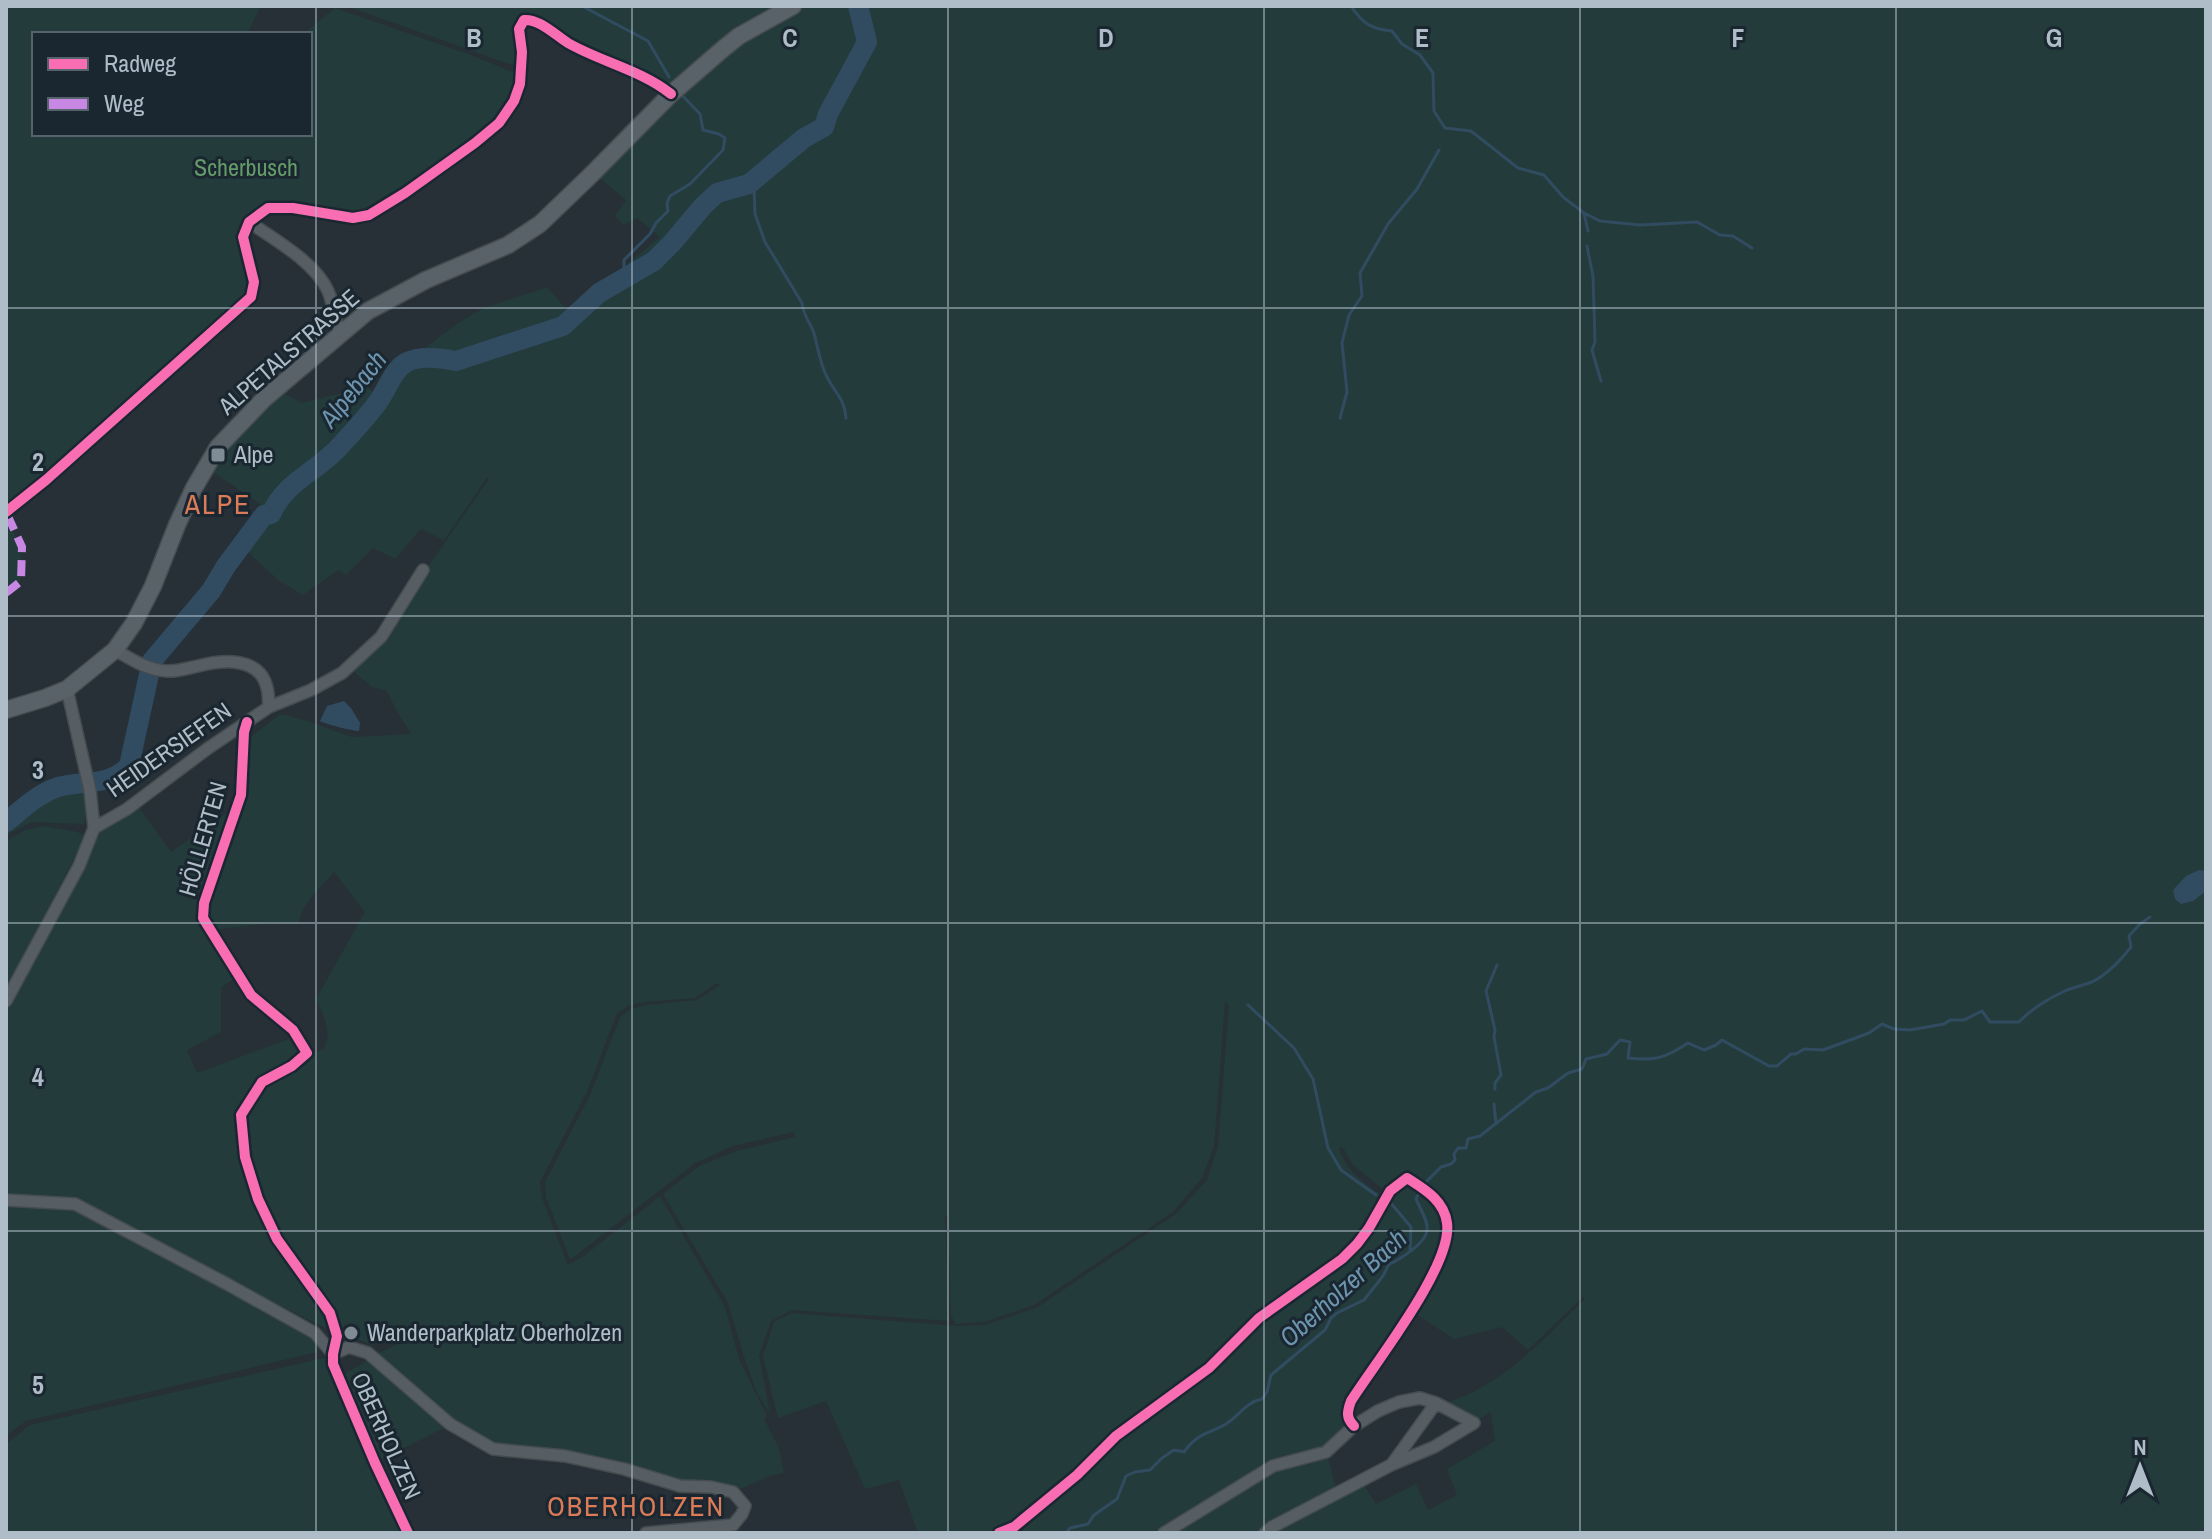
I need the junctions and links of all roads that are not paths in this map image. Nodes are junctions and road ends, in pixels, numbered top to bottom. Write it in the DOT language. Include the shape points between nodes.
graph roads {
  1 [pos="793,6"];
  2 [pos="671,94"];
  3 [pos="249,222"];
  4 [pos="341,332"];
  5 [pos="6,512"];
  6 [pos="423,570"];
  7 [pos="115,650"];
  8 [pos="67,689"];
  9 [pos="269,707"];
  10 [pos="6,710"];
  11 [pos="247,722"];
  12 [pos="94,828"];
  13 [pos="6,1001"];
  14 [pos="6,1200"];
  15 [pos="333,1354"];
  16 [pos="1436,1403"];
  17 [pos="1352,1423"];
  18 [pos="1391,1465"];
  19 [pos="1017,1530"];
  20 [pos="652,1532"];
  21 [pos="408,1533"];
  22 [pos="999,1533"];
  23 [pos="1164,1533"];
  24 [pos="1265,1533"];
  1 -- 2 [label="main road, ALPETALSTRASSE" via="739,36"];
  2 -- 3 [label="street" via="524,20 514,101 475,143 369,215 353,218 268,208"];
  2 -- 4 [label="main road, ALPETALSTRASSE" via="540,224 508,245 397,295"];
  3 -- 4 [label="street" via="299,256 327,287"];
  3 -- 5 [label="street" via="243,237 254,282 251,297"];
  4 -- 7 [label="main road, ALPETALSTRASSE" via="218,447 194,488 153,586"];
  6 -- 9 [label="street, HEIDERSIEFEN" via="381,637 342,673"];
  7 -- 8 [label="main road, ALPETALSTRASSE"];
  7 -- 9 [label="street, HEIDERSIEFEN" via="152,669 171,672 236,661 260,674"];
  8 -- 10 [label="main road, ALPETALSTRASSE"];
  8 -- 12 [label="street"];
  9 -- 11 [label="street, HEIDERSIEFEN"];
  11 -- 12 [label="street, HEIDERSIEFEN"];
  11 -- 15 [label="street, HÖLLERTEN" via="241,795 203,918 251,995 293,1030 307,1053 262,1082 241,1115 245,1157 258,1199 277,1239 330,1313 337,1336"];
  12 -- 13 [label="street"];
  14 -- 15 [label="street" via="75,1204 315,1333"];
  15 -- 20 [label="street, OBERHOLZEN" via="349,1347 368,1353 450,1424 493,1449 565,1456 680,1486 711,1487 733,1492 745,1506 733,1525"];
  15 -- 21 [label="street, OBERHOLZEN"];
  16 -- 17 [label="street" via="1420,1398 1399,1402"];
  16 -- 18 [label="street"];
  16 -- 18 [label="street" via="1474,1423"];
  17 -- 19 [label="street" via="1347,1412 1351,1401 1424,1292 1446,1245 1447,1221 1435,1197 1407,1178 1390,1191 1369,1228 1342,1259 1259,1318 1209,1368 1116,1436"];
  17 -- 23 [label="street" via="1326,1452 1273,1466"];
  18 -- 24 [label="street"];
  19 -- 22 [label="street"];
}
